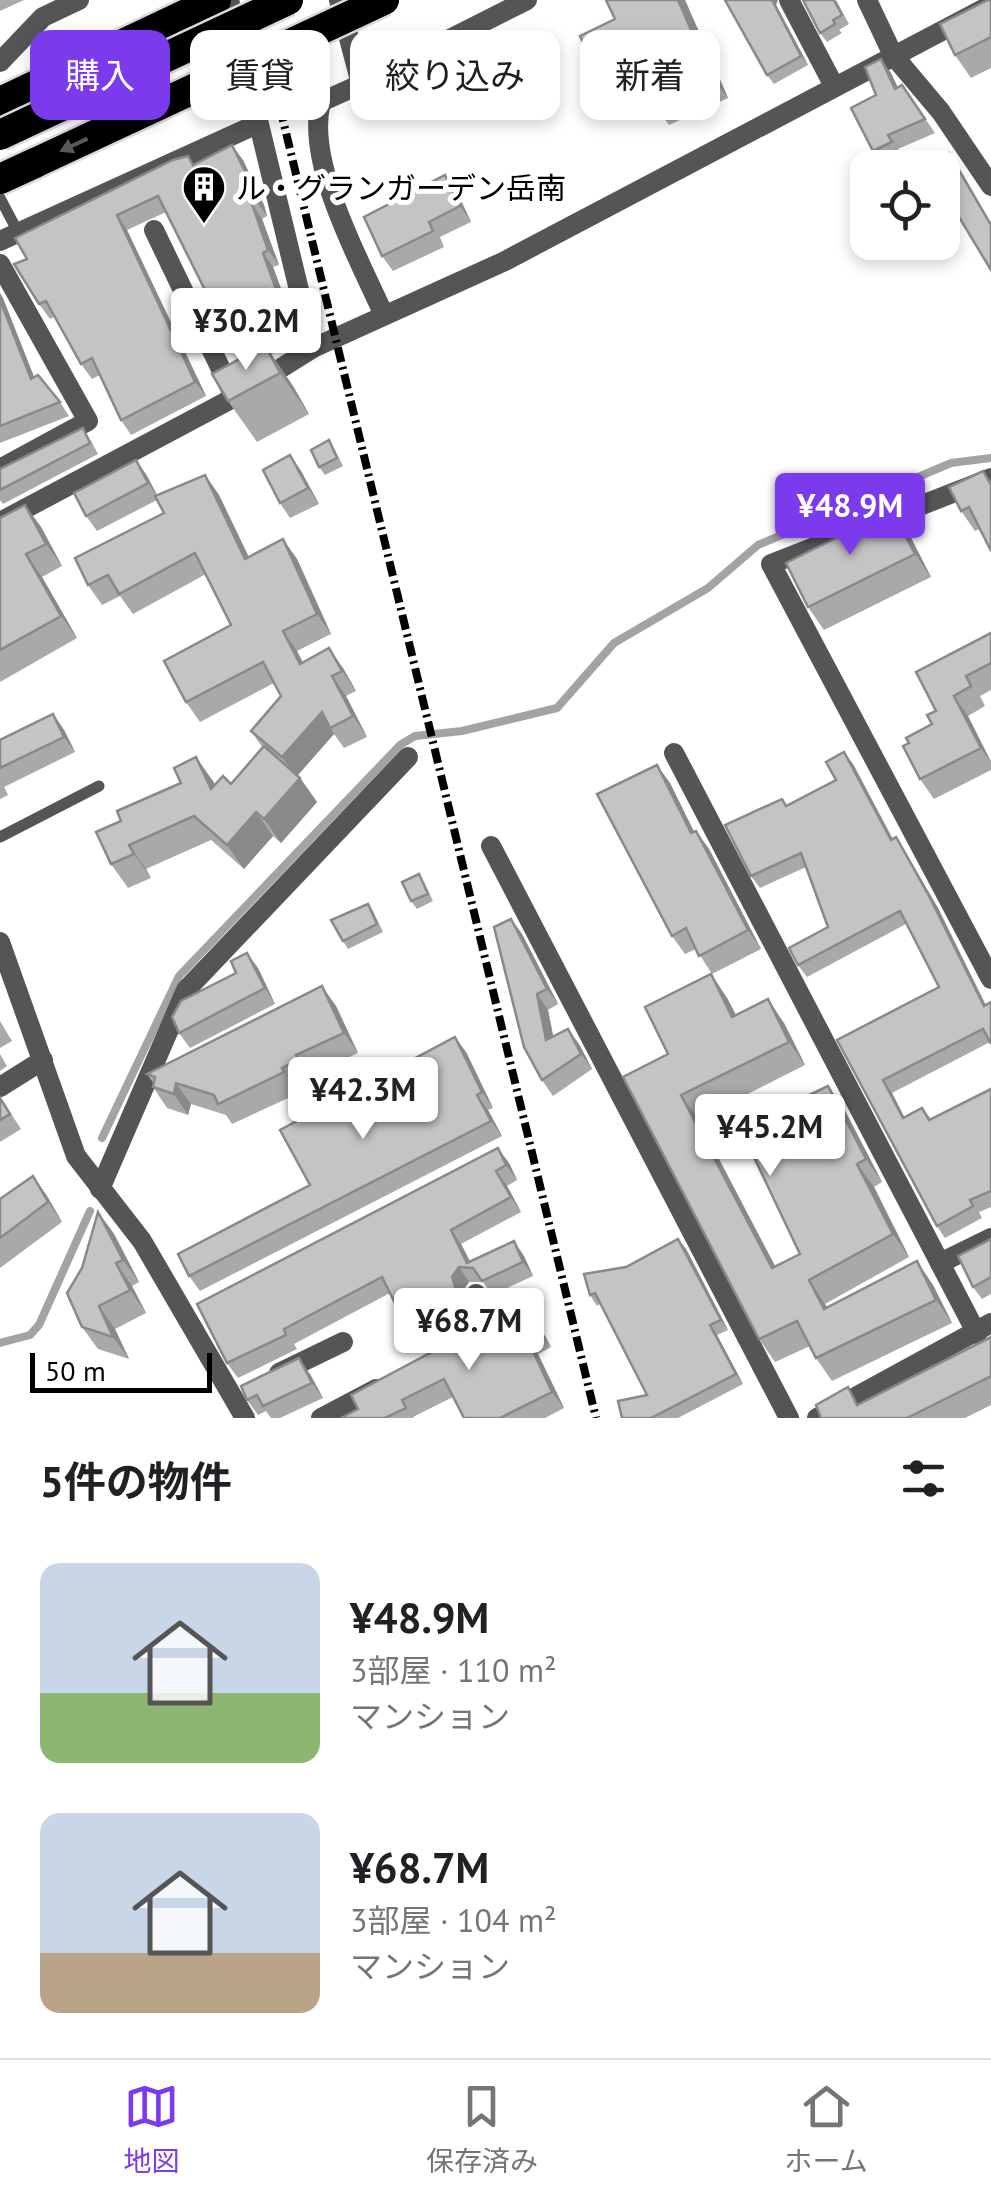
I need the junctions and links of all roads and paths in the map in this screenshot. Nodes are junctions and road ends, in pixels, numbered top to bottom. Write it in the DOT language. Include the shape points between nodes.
graph roads {
  1 [pos="79,0"];
  2 [pos="216,0"];
  3 [pos="228,0"];
  4 [pos="288,0"];
  5 [pos="339,0"];
  6 [pos="384,0"];
  7 [pos="527,0"];
  8 [pos="789,0"];
  9 [pos="868,0"];
  10 [pos="991,5"];
  11 [pos="48,6"];
  12 [pos="468,30"];
  13 [pos="350,42"];
  14 [pos="893,55"];
  15 [pos="0,62"];
  16 [pos="834,86"];
  17 [pos="350,89"];
  18 [pos="5,99"];
  19 [pos="257,124"];
  20 [pos="0,135"];
  21 [pos="0,179"];
  22 [pos="991,186"];
  23 [pos="0,198"];
  24 [pos="154,230"];
  25 [pos="9,236"];
  26 [pos="0,264"];
  27 [pos="383,314"];
  28 [pos="313,348"];
  29 [pos="235,398"];
  30 [pos="0,469"];
  31 [pos="991,478"];
  32 [pos="0,522"];
  33 [pos="674,753"];
  34 [pos="408,757"];
  35 [pos="100,786"];
  36 [pos="0,837"];
  37 [pos="491,846"];
  38 [pos="0,942"];
  39 [pos="991,978"];
  40 [pos="43,1060"];
  41 [pos="175,1072"];
  42 [pos="0,1088"];
  43 [pos="142,1089"];
  44 [pos="100,1189"];
  45 [pos="991,1238"];
  46 [pos="940,1263"];
  47 [pos="476,1294"];
  48 [pos="984,1328"];
  49 [pos="343,1342"];
  50 [pos="457,1346"];
  51 [pos="389,1382"];
  52 [pos="248,1388"];
  53 [pos="244,1418"];
  54 [pos="320,1418"];
  55 [pos="789,1418"];
  56 [pos="817,1418"];
  1 -- 11 [label="street"];
  2 -- 18 [label="highway"];
  3 -- 19 [label="street"];
  4 -- 20 [label="highway, bridge"];
  5 -- 13 [label="street"];
  6 -- 21 [label="highway, one-way, bridge"];
  7 -- 12 [label="street"];
  8 -- 16 [label="street"];
  9 -- 14 [label="street"];
  10 -- 14 [label="street"];
  11 -- 15 [label="street"];
  14 -- 16 [label="street"];
  14 -- 22 [label="street"];
  16 -- 27 [label="street" via="503,262"];
  17 -- 27 [label="street" via="321,102 316,118 335,202"];
  19 -- 25 [label="street"];
  19 -- 28 [label="street"];
  23 -- 25 [label="lane"];
  24 -- 29 [label="street"];
  26 -- 30 [label="street" via="88,421"];
  27 -- 28 [label="street"];
  28 -- 29 [label="street"];
  29 -- 32 [label="street"];
  31 -- 39 [label="street" via="771,564"];
  33 -- 46 [label="street"];
  34 -- 43 [label="street" via="186,990"];
  35 -- 36 [label="lane"];
  37 -- 55 [label="street"];
  38 -- 40 [label="street"];
  40 -- 42 [label="street"];
  40 -- 44 [label="street" via="76,1156"];
  41 -- 43 [label="street"];
  43 -- 44 [label="street"];
  44 -- 52 [label="street"];
  45 -- 46 [label="street"];
  46 -- 48 [label="street"];
  47 -- 50 [label="street" via="492,1328"];
  48 -- 56 [label="street"];
  49 -- 52 [label="street"];
  51 -- 54 [label="street"];
  52 -- 53 [label="street"];
}
